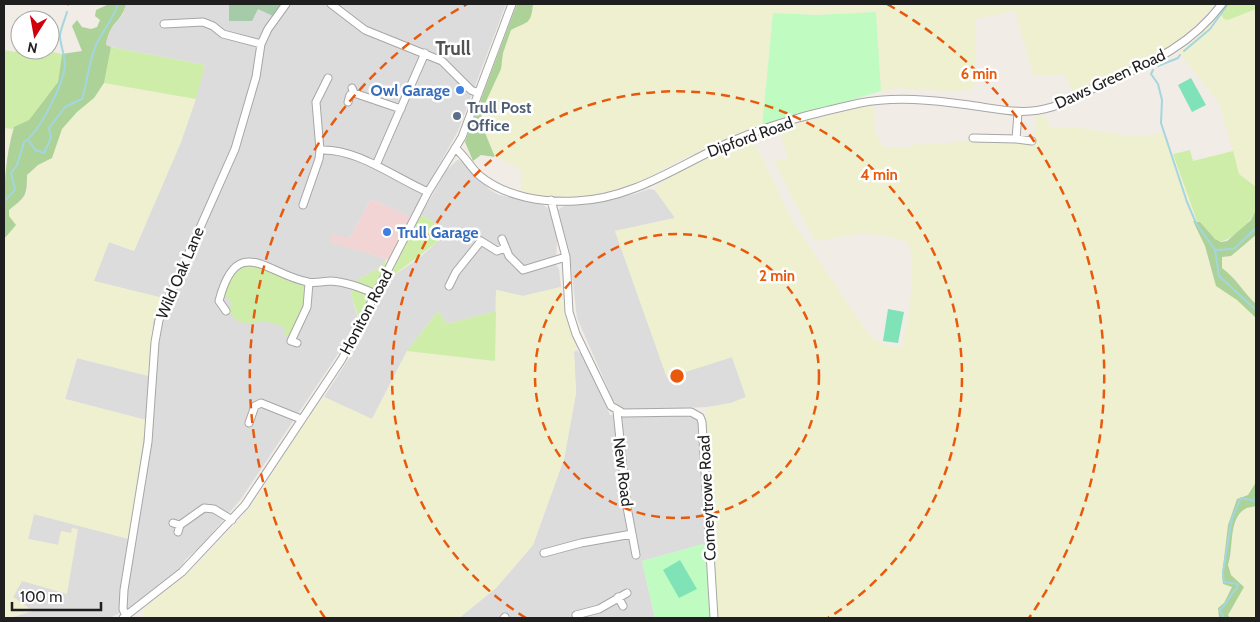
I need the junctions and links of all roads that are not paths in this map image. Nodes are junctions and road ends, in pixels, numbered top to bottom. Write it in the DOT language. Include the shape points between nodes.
graph roads {
  1 [pos="286,4"];
  2 [pos="330,4"];
  3 [pos="509,4"];
  4 [pos="1222,4"];
  5 [pos="164,24"];
  6 [pos="261,44"];
  7 [pos="426,53"];
  8 [pos="328,78"];
  9 [pos="478,92"];
  10 [pos="348,102"];
  11 [pos="401,109"];
  12 [pos="1040,110"];
  13 [pos="1018,112"];
  14 [pos="973,138"];
  15 [pos="1016,139"];
  16 [pos="1032,141"];
  17 [pos="455,148"];
  18 [pos="320,150"];
  19 [pos="376,165"];
  20 [pos="428,192"];
  21 [pos="551,200"];
  22 [pos="302,202"];
  23 [pos="502,239"];
  24 [pos="505,248"];
  25 [pos="566,256"];
  26 [pos="309,283"];
  27 [pos="449,286"];
  28 [pos="376,294"];
  29 [pos="226,311"];
  30 [pos="291,341"];
  31 [pos="617,411"];
  32 [pos="301,419"];
  33 [pos="249,423"];
  34 [pos="232,520"];
  35 [pos="177,527"];
  36 [pos="632,534"];
  37 [pos="544,553"];
  38 [pos="636,555"];
  39 [pos="627,593"];
  40 [pos="618,597"];
  41 [pos="622,606"];
  42 [pos="125,617"];
  43 [pos="574,617"];
  44 [pos="714,618"];
  1 -- 6 [label="street, Wild Oak Lane"];
  2 -- 7 [label="street" via="365,30"];
  3 -- 9 [label="street, Honiton Road"];
  4 -- 12 [label="street, Daws Green Road" via="1180,46 1149,64"];
  5 -- 6 [label="street" via="203,22 223,34"];
  6 -- 42 [label="street, Wild Oak Lane" via="256,77 235,149 159,320 149,436 122,602"];
  7 -- 9 [label="street"];
  7 -- 11 [label="street"];
  8 -- 18 [label="street" via="320,84 316,102"];
  9 -- 17 [label="street, Honiton Road"];
  10 -- 11 [label="street" via="353,91"];
  11 -- 19 [label="street"];
  12 -- 13 [label="street, Dipford Road"];
  13 -- 15 [label="street"];
  13 -- 21 [label="street, Dipford Road" via="923,100 864,102 738,138 642,187 588,200"];
  14 -- 15 [label="street"];
  15 -- 16 [label="street"];
  17 -- 20 [label="street, Honiton Road"];
  17 -- 21 [label="street, Dipford Road" via="479,175 498,188 515,195"];
  18 -- 19 [label="street" via="338,152"];
  18 -- 22 [label="street"];
  19 -- 20 [label="street"];
  20 -- 28 [label="street, Honiton Road"];
  21 -- 25 [label="street"];
  23 -- 24 [label="street"];
  24 -- 25 [label="street" via="523,270"];
  24 -- 27 [label="street" via="497,251 478,240"];
  25 -- 31 [label="street" via="569,312 576,334 608,401"];
  26 -- 28 [label="street" via="346,283"];
  26 -- 29 [label="street" via="264,263 243,264 228,276 221,293 219,302"];
  26 -- 30 [label="street" via="307,307"];
  28 -- 32 [label="street, Honiton Road" via="342,359"];
  31 -- 36 [label="street, New Road"];
  31 -- 44 [label="street, Comeytrowe Road" via="691,412 700,417"];
  32 -- 33 [label="street" via="261,403 255,406"];
  32 -- 34 [label="street, Honiton Road" via="257,489"];
  34 -- 35 [label="street" via="214,509 204,508"];
  34 -- 42 [label="street, Honiton Road" via="165,587"];
  36 -- 37 [label="street"];
  36 -- 38 [label="street, New Road"];
  39 -- 40 [label="street"];
  40 -- 41 [label="street"];
  40 -- 43 [label="street" via="599,609"];
}
